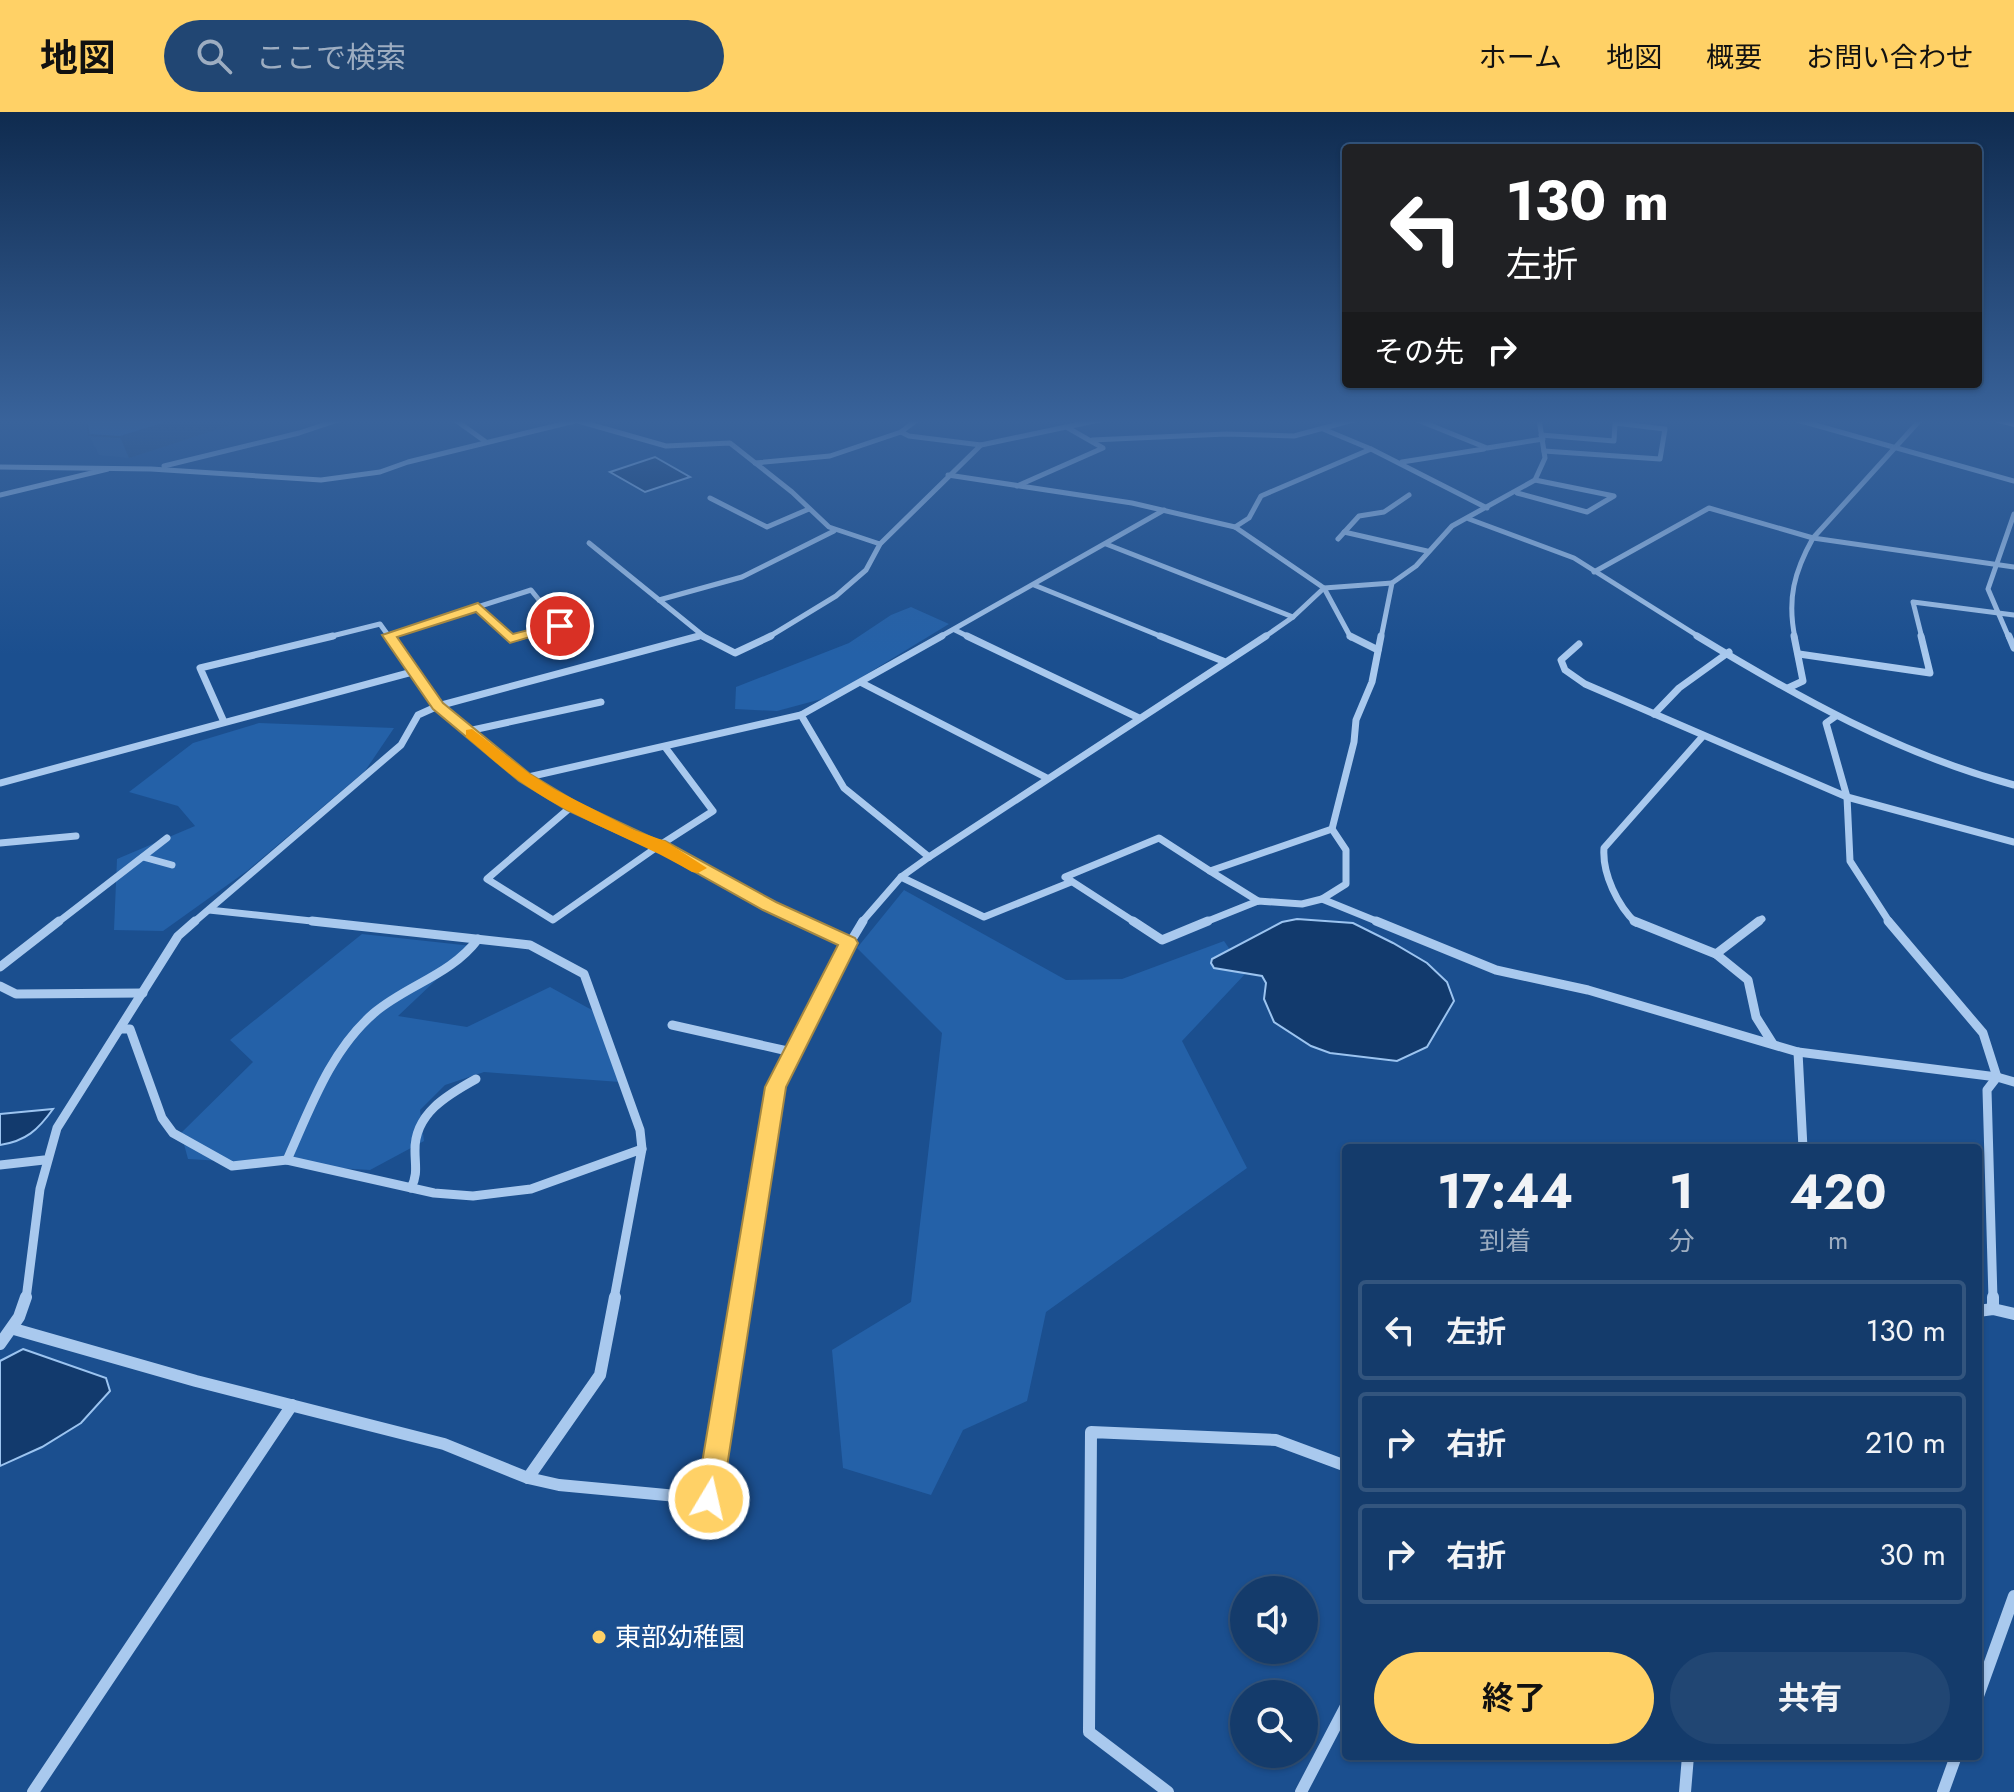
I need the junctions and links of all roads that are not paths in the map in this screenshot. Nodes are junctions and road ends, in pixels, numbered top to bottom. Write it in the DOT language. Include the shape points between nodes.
graph roads {
  1 [pos="795,497"];
  2 [pos="926,497"];
  3 [pos="1094,497"];
  4 [pos="1260,497"];
  5 [pos="1405,497"];
  6 [pos="1467,497"];
  7 [pos="1508,497"];
  8 [pos="1533,497"];
  9 [pos="1612,497"];
  10 [pos="1849,497"];
  11 [pos="710,498"];
  12 [pos="1487,508"];
  13 [pos="809,509"];
  14 [pos="1164,510"];
  15 [pos="2014,514"];
  16 [pos="1469,519"];
  17 [pos="1235,527"];
  18 [pos="834,531"];
  19 [pos="1344,532"];
  20 [pos="1813,538"];
  21 [pos="1338,539"];
  22 [pos="589,543"];
  23 [pos="880,544"];
  24 [pos="1106,544"];
  25 [pos="1427,551"];
  26 [pos="1996,565"];
  27 [pos="2014,567"];
  28 [pos="1594,572"];
  29 [pos="1392,583"];
  30 [pos="1034,585"];
  31 [pos="1324,588"];
  32 [pos="659,600"];
  33 [pos="478,607"];
  34 [pos="1998,614"];
  35 [pos="2014,615"];
  36 [pos="1293,617"];
  37 [pos="955,630"];
  38 [pos="389,635"];
  39 [pos="701,635"];
  40 [pos="1579,644"];
  41 [pos="2014,648"];
  42 [pos="1378,650"];
  43 [pos="1729,652"];
  44 [pos="1799,654"];
  45 [pos="1223,661"];
  46 [pos="416,671"];
  47 [pos="862,683"];
  48 [pos="1788,688"];
  49 [pos="601,702"];
  50 [pos="438,706"];
  51 [pos="1654,714"];
  52 [pos="801,715"];
  53 [pos="1836,716"];
  54 [pos="1139,718"];
  55 [pos="224,722"];
  56 [pos="468,731"];
  57 [pos="1703,736"];
  58 [pos="665,747"];
  59 [pos="524,778"];
  60 [pos="1047,778"];
  61 [pos="0,783"];
  62 [pos="2014,785"];
  63 [pos="1847,797"];
  64 [pos="572,806"];
  65 [pos="1332,829"];
  66 [pos="76,836"];
  67 [pos="167,838"];
  68 [pos="2014,842"];
  69 [pos="0,843"];
  70 [pos="658,846"];
  71 [pos="143,857"];
  72 [pos="929,857"];
  73 [pos="172,865"];
  74 [pos="1210,871"];
  75 [pos="901,877"];
  76 [pos="1071,882"];
  77 [pos="1322,899"];
  78 [pos="1258,901"];
  79 [pos="209,910"];
  80 [pos="1762,919"];
  81 [pos="478,939"];
  82 [pos="849,943"];
  83 [pos="1716,954"];
  84 [pos="0,967"];
  85 [pos="0,986"];
  86 [pos="143,993"];
  87 [pos="672,1025"];
  88 [pos="121,1029"];
  89 [pos="1773,1044"];
  90 [pos="792,1052"];
  91 [pos="1798,1052"];
  92 [pos="1997,1077"];
  93 [pos="476,1079"];
  94 [pos="2014,1082"];
  95 [pos="1803,1144"];
  96 [pos="642,1149"];
  97 [pos="44,1160"];
  98 [pos="287,1160"];
  99 [pos="0,1165"];
  100 [pos="411,1188"];
  101 [pos="1993,1309"];
  102 [pos="1982,1310"];
  103 [pos="2014,1314"];
  104 [pos="14,1329"];
  105 [pos="0,1344"];
  106 [pos="292,1405"];
  107 [pos="1342,1465"];
  108 [pos="528,1478"];
  109 [pos="2014,1596"];
  110 [pos="1982,1685"];
  111 [pos="1342,1714"];
  112 [pos="1688,1760"];
  113 [pos="1955,1760"];
  114 [pos="33,1792"];
  115 [pos="1168,1792"];
  116 [pos="1301,1792"];
  117 [pos="1685,1792"];
  118 [pos="1943,1792"];
  1 -- 13 [label="street"];
  2 -- 23 [label="street"];
  3 -- 14 [label="street"];
  4 -- 17 [label="street" via="1249,518"];
  5 -- 19 [label="street" via="1384,512 1359,516"];
  6 -- 12 [label="street"];
  7 -- 12 [label="street"];
  8 -- 9 [label="street" via="1587,512"];
  10 -- 20 [label="street"];
  11 -- 13 [label="street" via="767,527"];
  12 -- 16 [label="street"];
  13 -- 18 [label="street"];
  14 -- 17 [label="street"];
  14 -- 24 [label="street"];
  15 -- 26 [label="street"];
  16 -- 25 [label="street" via="1452,526"];
  16 -- 28 [label="street" via="1574,558"];
  17 -- 31 [label="street"];
  18 -- 23 [label="street"];
  18 -- 32 [label="street" via="742,577"];
  19 -- 21 [label="street"];
  19 -- 25 [label="street"];
  20 -- 26 [label="street"];
  20 -- 28 [label="street" via="1709,508"];
  20 -- 44 [label="street" via="1789,586 1790,624"];
  22 -- 32 [label="street"];
  23 -- 39 [label="street" via="866,570 836,596 765,639 735,653"];
  24 -- 30 [label="street"];
  24 -- 36 [label="street"];
  25 -- 29 [label="street"];
  26 -- 27 [label="street"];
  26 -- 34 [label="street" via="1988,589"];
  28 -- 43 [label="street"];
  29 -- 31 [label="street"];
  29 -- 42 [label="street"];
  30 -- 37 [label="street"];
  30 -- 45 [label="street"];
  31 -- 36 [label="street"];
  31 -- 42 [label="street" via="1351,638"];
  32 -- 39 [label="street"];
  33 -- 33 [label="street" via="531,590 560,626 510,639"];
  33 -- 38 [label="street"];
  34 -- 35 [label="street"];
  34 -- 41 [label="street"];
  34 -- 44 [label="street" via="1913,602 1930,673"];
  36 -- 45 [label="street"];
  37 -- 47 [label="street"];
  37 -- 54 [label="street"];
  38 -- 46 [label="street"];
  38 -- 55 [label="street" via="380,624 200,668"];
  39 -- 50 [label="street"];
  40 -- 51 [label="street" via="1561,660 1565,670"];
  42 -- 65 [label="street"];
  43 -- 48 [label="street"];
  43 -- 51 [label="street" via="1679,688"];
  44 -- 48 [label="street" via="1803,681"];
  45 -- 54 [label="street"];
  46 -- 50 [label="street"];
  46 -- 55 [label="street"];
  47 -- 52 [label="street"];
  47 -- 60 [label="street"];
  48 -- 53 [label="street"];
  49 -- 56 [label="street"];
  50 -- 56 [label="street"];
  50 -- 79 [label="street" via="418,715 401,745"];
  51 -- 57 [label="street"];
  52 -- 58 [label="street"];
  52 -- 72 [label="street" via="844,788"];
  53 -- 62 [label="street" via="1910,751"];
  53 -- 63 [label="street" via="1826,723"];
  54 -- 60 [label="street"];
  55 -- 61 [label="street"];
  56 -- 59 [label="street"];
  57 -- 63 [label="street"];
  57 -- 83 [label="street" via="1604,848 1602,862 1628,918"];
  58 -- 59 [label="street"];
  58 -- 70 [label="street" via="713,811"];
  59 -- 64 [label="street"];
  60 -- 72 [label="street"];
  63 -- 68 [label="street"];
  63 -- 92 [label="street" via="1850,861 1858,878 1880,912 1983,1033"];
  64 -- 70 [label="street"];
  64 -- 70 [label="street" via="487,879 553,920"];
  65 -- 74 [label="street"];
  65 -- 77 [label="street" via="1346,850 1346,884"];
  66 -- 69 [label="street"];
  67 -- 71 [label="street"];
  70 -- 82 [label="street"];
  71 -- 73 [label="street"];
  71 -- 84 [label="street"];
  72 -- 75 [label="street"];
  74 -- 76 [label="street" via="1159,838 1065,877"];
  74 -- 78 [label="street"];
  75 -- 76 [label="street" via="984,917"];
  75 -- 82 [label="street"];
  76 -- 78 [label="street" via="1162,940"];
  77 -- 78 [label="street" via="1302,904"];
  77 -- 89 [label="street" via="1496,970 1588,990"];
  79 -- 81 [label="street"];
  79 -- 86 [label="street" via="178,936"];
  80 -- 83 [label="street"];
  81 -- 96 [label="street" via="530,945 584,974 640,1130"];
  81 -- 98 [label="street" via="444,969 375,1012 343,1045"];
  82 -- 90 [label="street"];
  83 -- 89 [label="street" via="1748,980 1756,1017"];
  85 -- 86 [label="street" via="16,994"];
  86 -- 88 [label="street"];
  87 -- 90 [label="street"];
  88 -- 97 [label="street" via="57,1128"];
  88 -- 98 [label="street" via="130,1029 162,1118 173,1133 232,1166"];
  89 -- 91 [label="street"];
  90 -- 108 [label="street" via="775,1087 709,1499"];
  91 -- 92 [label="street"];
  91 -- 95 [label="street"];
  92 -- 94 [label="street"];
  92 -- 101 [label="street" via="1987,1090"];
  93 -- 100 [label="street" via="430,1110 416,1131 416,1180"];
  96 -- 100 [label="street" via="505,1194 473,1196"];
  96 -- 108 [label="street" via="600,1375"];
  97 -- 99 [label="street"];
  97 -- 104 [label="street" via="30,1289"];
  98 -- 100 [label="street"];
  101 -- 102 [label="street"];
  101 -- 103 [label="street"];
  104 -- 105 [label="street"];
  104 -- 106 [label="street"];
  106 -- 108 [label="street" via="444,1444"];
  106 -- 114 [label="street"];
  107 -- 115 [label="street" via="1276,1440 1091,1432 1089,1732"];
  109 -- 110 [label="street"];
  111 -- 116 [label="street"];
  112 -- 117 [label="street"];
  113 -- 118 [label="street"];
}
